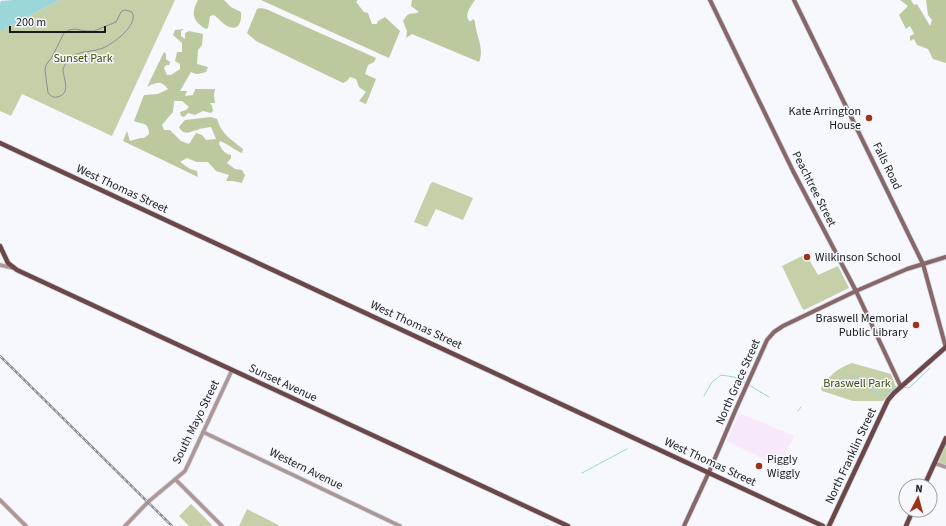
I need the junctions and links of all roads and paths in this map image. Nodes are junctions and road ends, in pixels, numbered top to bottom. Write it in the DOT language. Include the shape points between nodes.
graph roads {
  1 [pos="710,0"];
  2 [pos="794,0"];
  3 [pos="0,143"];
  4 [pos="0,247"];
  5 [pos="946,257"];
  6 [pos="923,264"];
  7 [pos="0,265"];
  8 [pos="14,268"];
  9 [pos="856,291"];
  10 [pos="946,347"];
  11 [pos="232,370"];
  12 [pos="901,388"];
  13 [pos="203,432"];
  14 [pos="946,438"];
  15 [pos="934,463"];
  16 [pos="946,467"];
  17 [pos="709,472"];
  18 [pos="927,478"];
  19 [pos="175,480"];
  20 [pos="0,500"];
  21 [pos="26,526"];
  22 [pos="125,526"];
  23 [pos="222,526"];
  24 [pos="400,526"];
  25 [pos="568,526"];
  26 [pos="684,526"];
  27 [pos="823,526"];
  28 [pos="829,526"];
  1 -- 9 [label="main road, Peachtree Street" via="793,171"];
  2 -- 6 [label="main road, Falls Road"];
  3 -- 17 [label="main road, West Thomas Street"];
  4 -- 8 [label="main road, Sunset Avenue" via="8,263"];
  5 -- 6 [label="main road, North Grace Street"];
  6 -- 9 [label="main road, North Grace Street"];
  6 -- 10 [label="main road, Falls Road"];
  7 -- 8 [label="street"];
  8 -- 11 [label="main road, Sunset Avenue"];
  9 -- 12 [label="main road, Peachtree Street"];
  9 -- 17 [label="main road, North Grace Street" via="783,326 767,340"];
  10 -- 12 [label="main road, North Franklin Street"];
  11 -- 13 [label="street, South Mayo Street"];
  11 -- 25 [label="main road, Sunset Avenue"];
  12 -- 28 [label="main road, North Franklin Street" via="884,406"];
  13 -- 19 [label="street, South Mayo Street" via="185,471"];
  13 -- 24 [label="street, Western Avenue"];
  14 -- 15 [label="main road"];
  15 -- 16 [label="street"];
  15 -- 18 [label="main road"];
  17 -- 26 [label="main road, North Grace Street"];
  17 -- 27 [label="main road, West Thomas Street"];
  19 -- 22 [label="street, South Mayo Street" via="148,502"];
  19 -- 23 [label="street"];
  20 -- 21 [label="street"];
}
